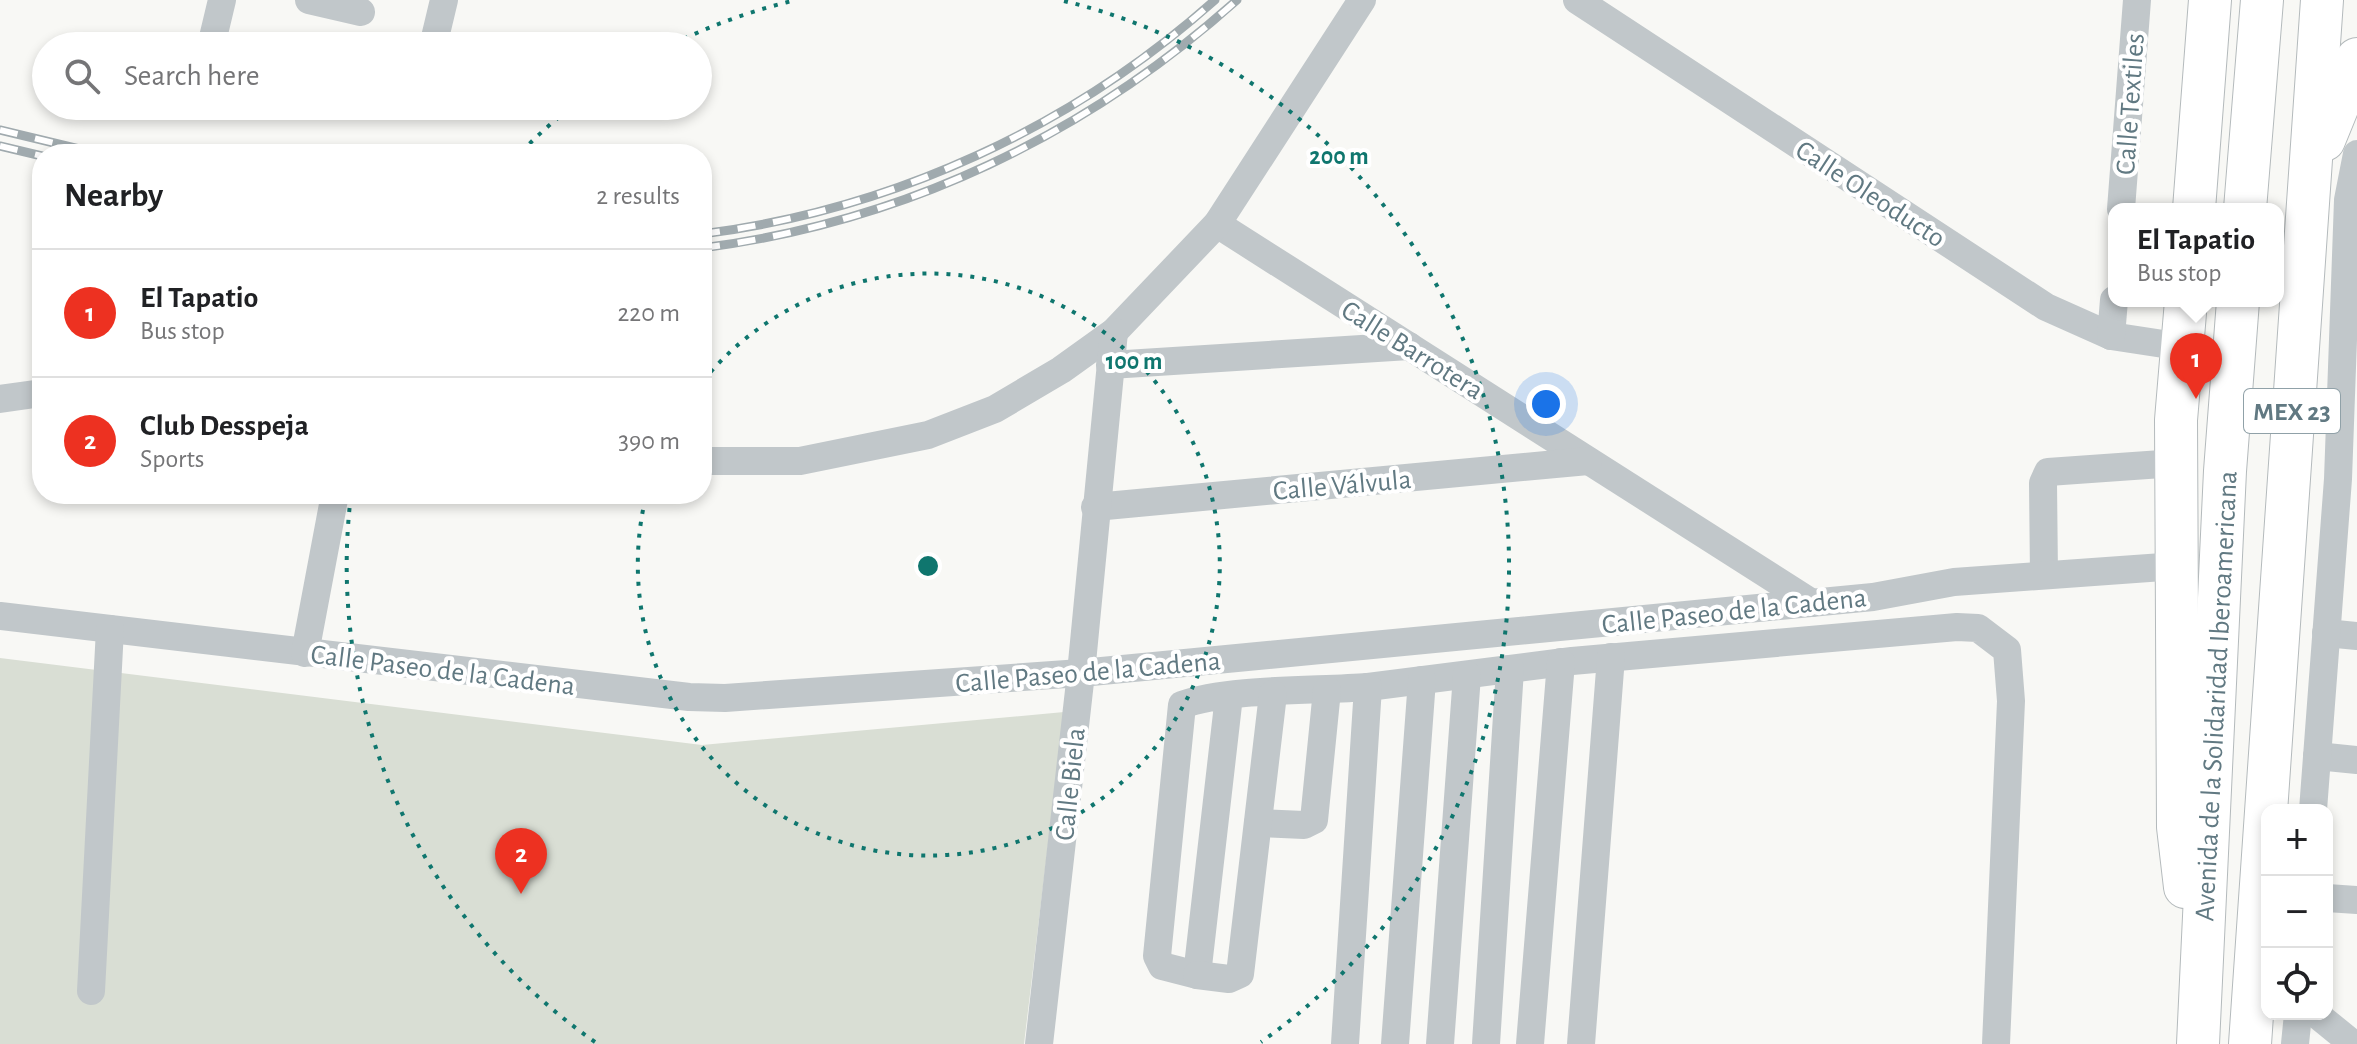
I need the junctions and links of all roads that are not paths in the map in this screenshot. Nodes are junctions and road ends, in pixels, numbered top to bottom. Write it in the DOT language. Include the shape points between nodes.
graph roads {
  1 [pos="222,0"];
  2 [pos="309,0"];
  3 [pos="444,0"];
  4 [pos="1362,0"];
  5 [pos="1577,0"];
  6 [pos="2137,0"];
  7 [pos="2210,0"];
  8 [pos="2322,0"];
  9 [pos="2272,3"];
  10 [pos="361,12"];
  11 [pos="214,32"];
  12 [pos="436,32"];
  13 [pos="2357,59"];
  14 [pos="2357,154"];
  15 [pos="2357,175"];
  16 [pos="2288,191"];
  17 [pos="2357,191"];
  18 [pos="2121,203"];
  19 [pos="2196,203"];
  20 [pos="2198,203"];
  21 [pos="2246,203"];
  22 [pos="1217,224"];
  23 [pos="2284,292"];
  24 [pos="2113,307"];
  25 [pos="2186,307"];
  26 [pos="2238,307"];
  27 [pos="2266,307"];
  28 [pos="2283,307"];
  29 [pos="1114,332"];
  30 [pos="2111,336"];
  31 [pos="1409,346"];
  32 [pos="2183,347"];
  33 [pos="1110,365"];
  34 [pos="2350,369"];
  35 [pos="0,386"];
  36 [pos="32,393"];
  37 [pos="32,395"];
  38 [pos="0,399"];
  39 [pos="712,461"];
  40 [pos="1588,461"];
  41 [pos="2176,463"];
  42 [pos="2348,480"];
  43 [pos="333,504"];
  44 [pos="1095,507"];
  45 [pos="2177,566"];
  46 [pos="2044,575"];
  47 [pos="1812,603"];
  48 [pos="0,616"];
  49 [pos="110,629"];
  50 [pos="2326,633"];
  51 [pos="2357,636"];
  52 [pos="305,653"];
  53 [pos="1611,657"];
  54 [pos="1561,662"];
  55 [pos="1510,669"];
  56 [pos="1081,673"];
  57 [pos="1467,675"];
  58 [pos="1422,680"];
  59 [pos="1368,687"];
  60 [pos="1327,690"];
  61 [pos="1273,694"];
  62 [pos="1229,696"];
  63 [pos="2317,756"];
  64 [pos="2357,760"];
  65 [pos="2264,804"];
  66 [pos="2313,804"];
  67 [pos="2261,815"];
  68 [pos="1258,823"];
  69 [pos="2261,856"];
  70 [pos="2333,898"];
  71 [pos="2357,900"];
  72 [pos="1197,975"];
  73 [pos="91,991"];
  74 [pos="2297,1020"];
  75 [pos="2323,1020"];
  76 [pos="2199,1028"];
  77 [pos="1039,1044"];
  78 [pos="1345,1044"];
  79 [pos="1395,1044"];
  80 [pos="1440,1044"];
  81 [pos="1486,1044"];
  82 [pos="1530,1044"];
  83 [pos="1581,1044"];
  84 [pos="1996,1044"];
  85 [pos="2250,1044"];
  86 [pos="2295,1044"];
  87 [pos="2353,1044"];
  1 -- 11 [label="street"];
  2 -- 10 [label="street"];
  3 -- 12 [label="street"];
  4 -- 22 [label="street"];
  5 -- 30 [label="street, Calle Oleoducto" via="2046,307"];
  6 -- 18 [label="street, Calle Textiles"];
  7 -- 19 [label="highway"];
  8 -- 16 [label="highway, Avenida de la Solidaridad Iberoamericana / MEX 23"];
  9 -- 16 [label="highway"];
  9 -- 20 [label="highway" via="2223,116"];
  9 -- 21 [label="highway"];
  13 -- 16 [label="highway"];
  14 -- 34 [label="street" via="2348,200"];
  15 -- 17 [label="street"];
  16 -- 23 [label="highway, Avenida de la Solidaridad Iberoamericana / MEX 23"];
  22 -- 29 [label="street"];
  22 -- 31 [label="street, Calle Barrotera"];
  24 -- 30 [label="street"];
  25 -- 32 [label="highway"];
  26 -- 76 [label="highway, Avenida de la Solidaridad Iberoamericana / MEX 23"];
  27 -- 67 [label="highway" via="2257,392 2243,722"];
  28 -- 65 [label="highway, Avenida de la Solidaridad Iberoamericana / MEX 23"];
  29 -- 33 [label="street, Calle Biela"];
  29 -- 39 [label="street" via="995,409 928,435 800,461"];
  30 -- 32 [label="street, Calle Oleoducto"];
  31 -- 33 [label="street"];
  31 -- 40 [label="street, Calle Barrotera"];
  32 -- 41 [label="highway"];
  33 -- 44 [label="street, Calle Biela"];
  34 -- 42 [label="street"];
  35 -- 36 [label="street"];
  37 -- 38 [label="street"];
  40 -- 44 [label="street, Calle Válvula"];
  40 -- 47 [label="street, Calle Barrotera"];
  41 -- 45 [label="highway"];
  41 -- 46 [label="street" via="2048,472 2043,483"];
  42 -- 50 [label="street"];
  43 -- 52 [label="street"];
  44 -- 56 [label="street, Calle Biela"];
  45 -- 46 [label="street, Calle Paseo de la Cadena"];
  45 -- 76 [label="highway" via="2178,827"];
  46 -- 47 [label="street, Calle Paseo de la Cadena"];
  47 -- 56 [label="street, Calle Paseo de la Cadena"];
  48 -- 49 [label="street, Calle Paseo de la Cadena"];
  49 -- 52 [label="street, Calle Paseo de la Cadena"];
  49 -- 73 [label="street"];
  50 -- 51 [label="street"];
  50 -- 63 [label="street"];
  52 -- 56 [label="street, Calle Paseo de la Cadena" via="725,698"];
  53 -- 54 [label="street"];
  53 -- 83 [label="street"];
  53 -- 84 [label="street" via="1957,627 1978,628 2007,650 2011,701"];
  54 -- 55 [label="street"];
  54 -- 82 [label="street"];
  55 -- 57 [label="street"];
  55 -- 81 [label="street"];
  56 -- 77 [label="street, Calle Biela"];
  57 -- 58 [label="street"];
  57 -- 80 [label="street"];
  58 -- 59 [label="street"];
  58 -- 79 [label="street"];
  59 -- 60 [label="street"];
  59 -- 78 [label="street"];
  60 -- 61 [label="street"];
  60 -- 68 [label="street" via="1314,820 1304,825"];
  61 -- 62 [label="street"];
  61 -- 68 [label="street"];
  62 -- 72 [label="street"];
  62 -- 72 [label="street" via="1182,705 1157,956 1162,966"];
  63 -- 64 [label="street"];
  63 -- 66 [label="street"];
  68 -- 72 [label="street" via="1240,974 1229,979"];
  69 -- 85 [label="highway, Avenida de la Solidaridad Iberoamericana / MEX 23"];
  70 -- 71 [label="street"];
  74 -- 86 [label="street"];
  75 -- 87 [label="street"];
}
